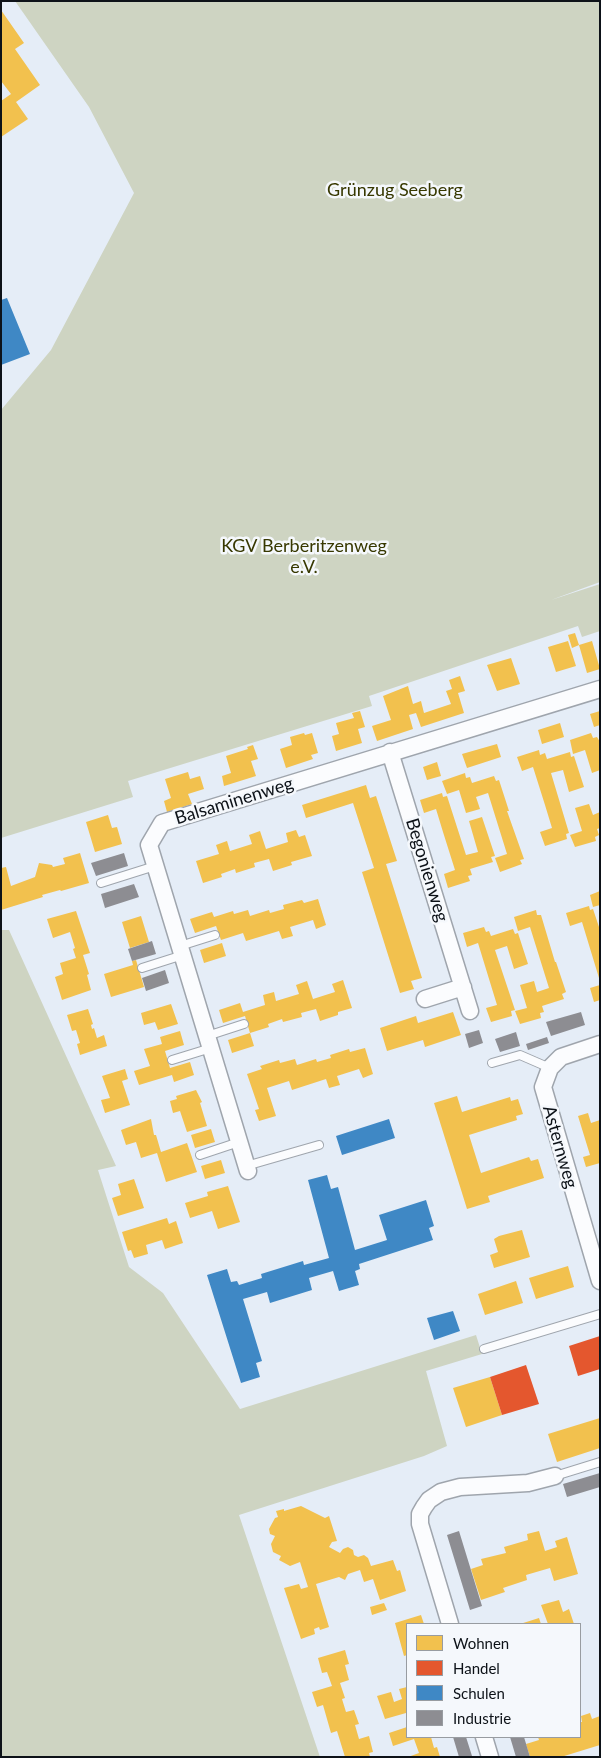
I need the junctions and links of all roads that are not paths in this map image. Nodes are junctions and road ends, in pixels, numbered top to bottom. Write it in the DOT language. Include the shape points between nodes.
graph roads {
  1 [pos="600,689"];
  2 [pos="390,752"];
  3 [pos="155,866"];
  4 [pos="101,883"];
  5 [pos="215,934"];
  6 [pos="181,951"];
  7 [pos="142,968"];
  8 [pos="463,987"];
  9 [pos="425,999"];
  10 [pos="470,1011"];
  11 [pos="244,1024"];
  12 [pos="209,1042"];
  13 [pos="600,1044"];
  14 [pos="172,1060"];
  15 [pos="492,1063"];
  16 [pos="550,1068"];
  17 [pos="239,1142"];
  18 [pos="319,1145"];
  19 [pos="200,1155"];
  20 [pos="247,1168"];
  21 [pos="600,1281"];
  22 [pos="600,1314"];
  23 [pos="484,1349"];
  24 [pos="600,1462"];
  25 [pos="556,1476"];
  26 [pos="450,1623"];
  27 [pos="484,1738"];
  28 [pos="490,1757"];
  1 -- 2 [label="street, Balsaminenweg"];
  2 -- 3 [label="street, Balsaminenweg" via="162,823 149,845"];
  2 -- 8 [label="street, Begonienweg"];
  3 -- 4 [label="lane"];
  3 -- 6 [label="street, Balsaminenweg"];
  5 -- 6 [label="lane"];
  6 -- 7 [label="lane"];
  6 -- 12 [label="street, Balsaminenweg"];
  8 -- 9 [label="street"];
  8 -- 10 [label="street, Begonienweg"];
  11 -- 12 [label="lane"];
  12 -- 14 [label="lane"];
  12 -- 17 [label="street, Balsaminenweg"];
  13 -- 16 [label="street" via="561,1057"];
  15 -- 16 [label="lane" via="520,1055"];
  16 -- 21 [label="street, Asternweg" via="543,1087"];
  17 -- 19 [label="lane"];
  17 -- 20 [label="street, Balsaminenweg"];
  18 -- 20 [label="lane"];
  22 -- 23 [label="lane"];
  24 -- 25 [label="lane"];
  25 -- 26 [label="street" via="528,1483 460,1487 441,1492 429,1500 420,1514 420,1524"];
  27 -- 28 [label="street"];
}
